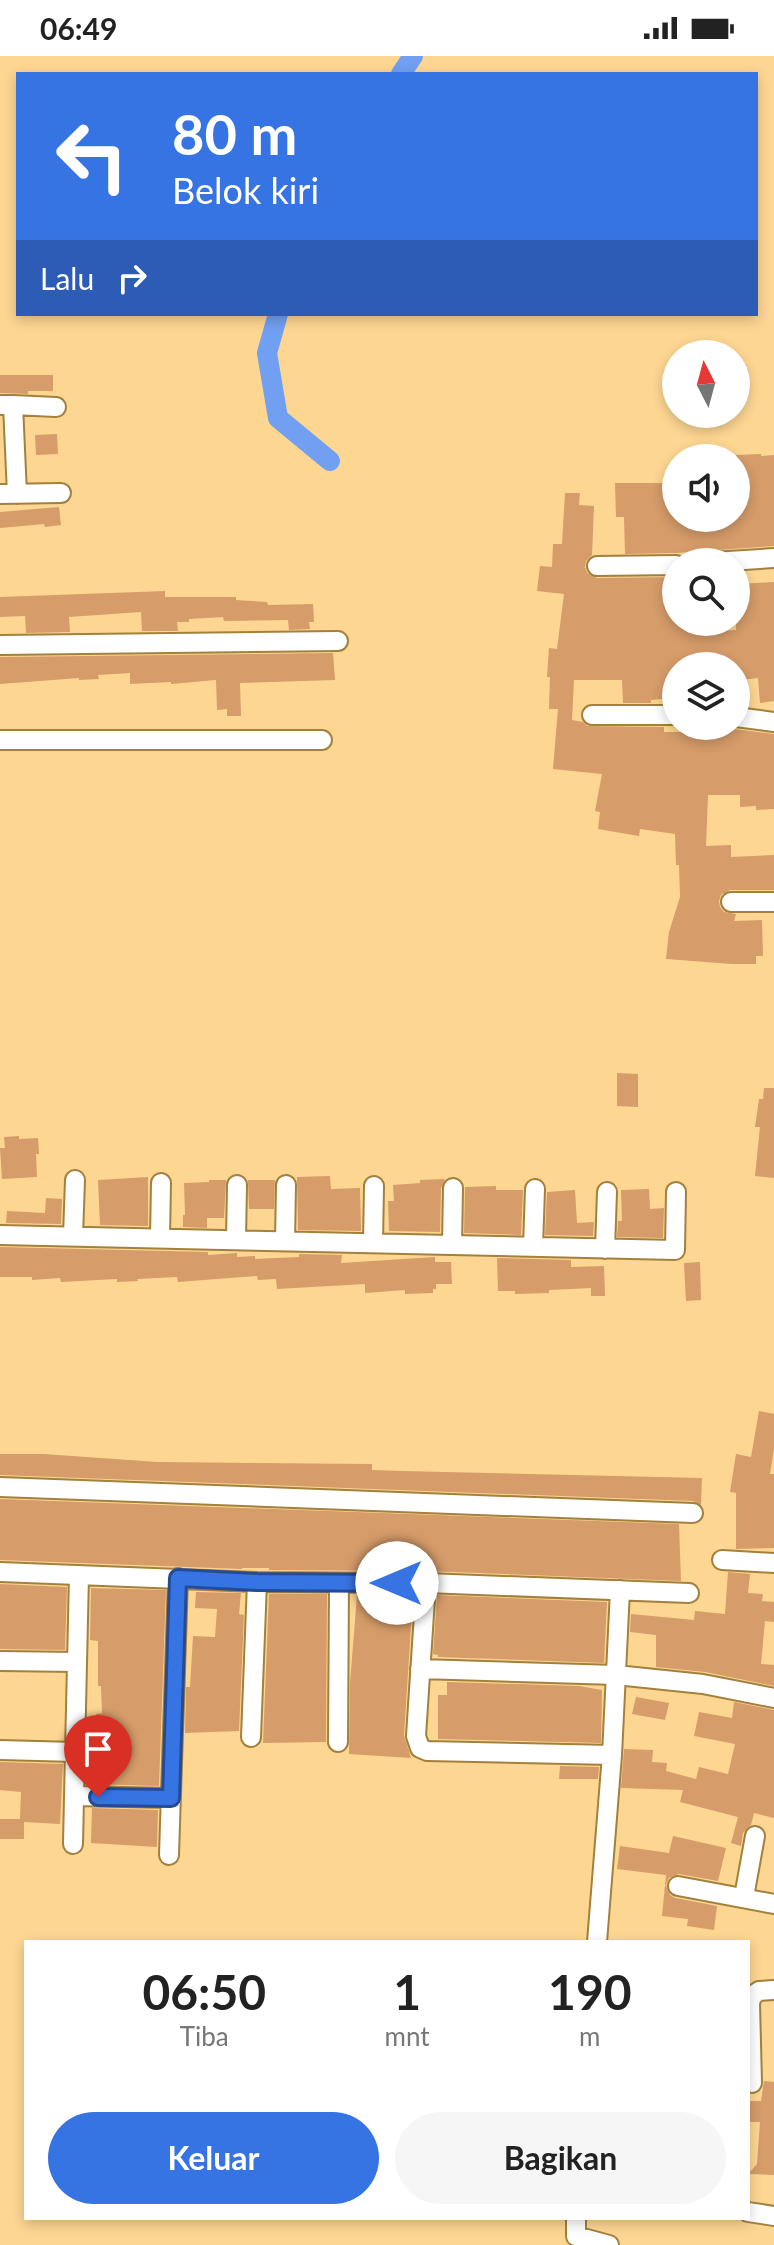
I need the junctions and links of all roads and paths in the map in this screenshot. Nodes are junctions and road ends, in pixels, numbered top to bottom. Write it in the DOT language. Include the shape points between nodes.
graph roads {
  1 [pos="6,405"];
  2 [pos="56,407"];
  3 [pos="61,493"];
  4 [pos="8,494"];
  5 [pos="774,558"];
  6 [pos="750,560"];
  7 [pos="662,565"];
  8 [pos="597,566"];
  9 [pos="338,641"];
  10 [pos="0,645"];
  11 [pos="592,715"];
  12 [pos="662,715"];
  13 [pos="750,719"];
  14 [pos="774,722"];
  15 [pos="0,740"];
  16 [pos="322,740"];
  17 [pos="731,902"];
  18 [pos="774,902"];
  19 [pos="75,1180"];
  20 [pos="161,1183"];
  21 [pos="237,1185"];
  22 [pos="286,1185"];
  23 [pos="374,1186"];
  24 [pos="453,1188"];
  25 [pos="535,1189"];
  26 [pos="607,1192"];
  27 [pos="676,1192"];
  28 [pos="0,1235"];
  29 [pos="73,1236"];
  30 [pos="160,1238"];
  31 [pos="236,1240"];
  32 [pos="285,1241"];
  33 [pos="373,1243"];
  34 [pos="452,1245"];
  35 [pos="533,1247"];
  36 [pos="605,1249"];
  37 [pos="0,1487"];
  38 [pos="693,1513"];
  39 [pos="722,1560"];
  40 [pos="774,1563"];
  41 [pos="0,1572"];
  42 [pos="79,1575"];
  43 [pos="178,1578"];
  44 [pos="257,1582"];
  45 [pos="339,1583"];
  46 [pos="426,1583"];
  47 [pos="620,1590"];
  48 [pos="689,1593"];
  49 [pos="0,1661"];
  50 [pos="77,1662"];
  51 [pos="420,1669"];
  52 [pos="616,1675"];
  53 [pos="774,1698"];
  54 [pos="251,1737"];
  55 [pos="338,1742"];
  56 [pos="0,1750"];
  57 [pos="75,1752"];
  58 [pos="612,1755"];
  59 [pos="74,1796"];
  60 [pos="171,1798"];
  61 [pos="755,1836"];
  62 [pos="73,1844"];
  63 [pos="169,1855"];
  64 [pos="678,1886"];
  65 [pos="744,1897"];
  66 [pos="774,1904"];
  67 [pos="597,1940"];
  68 [pos="774,1990"];
  69 [pos="752,2083"];
  70 [pos="750,2212"];
  71 [pos="774,2216"];
  72 [pos="576,2220"];
  73 [pos="609,2245"];
  1 -- 2 [label="street"];
  1 -- 4 [label="street"];
  3 -- 4 [label="street"];
  5 -- 6 [label="street"];
  7 -- 8 [label="street"];
  9 -- 10 [label="street"];
  11 -- 12 [label="street"];
  13 -- 14 [label="street"];
  15 -- 16 [label="street"];
  17 -- 18 [label="street"];
  19 -- 29 [label="street"];
  20 -- 30 [label="street"];
  21 -- 31 [label="street"];
  22 -- 32 [label="street"];
  23 -- 33 [label="street"];
  24 -- 34 [label="street"];
  25 -- 35 [label="street"];
  26 -- 36 [label="street"];
  27 -- 36 [label="street" via="675,1250"];
  28 -- 29 [label="street"];
  29 -- 30 [label="street"];
  30 -- 31 [label="street"];
  31 -- 32 [label="street"];
  32 -- 33 [label="street"];
  33 -- 34 [label="street"];
  34 -- 35 [label="street"];
  35 -- 36 [label="street"];
  37 -- 38 [label="street"];
  39 -- 40 [label="street"];
  41 -- 42 [label="street"];
  42 -- 43 [label="street"];
  42 -- 50 [label="street"];
  43 -- 44 [label="street"];
  43 -- 60 [label="street"];
  44 -- 45 [label="street"];
  44 -- 54 [label="street"];
  45 -- 46 [label="street"];
  45 -- 55 [label="street"];
  46 -- 47 [label="street"];
  46 -- 51 [label="street"];
  47 -- 48 [label="street"];
  47 -- 52 [label="street"];
  49 -- 50 [label="street"];
  50 -- 57 [label="street"];
  51 -- 52 [label="street"];
  51 -- 58 [label="street" via="420,1748"];
  52 -- 53 [label="street"];
  52 -- 58 [label="street"];
  56 -- 57 [label="street"];
  57 -- 59 [label="street"];
  58 -- 67 [label="street"];
  59 -- 60 [label="street"];
  59 -- 62 [label="street"];
  60 -- 63 [label="street"];
  61 -- 65 [label="street"];
  64 -- 65 [label="street"];
  65 -- 66 [label="street"];
  68 -- 69 [label="street" via="759,1991 750,2003"];
  70 -- 71 [label="street"];
  72 -- 73 [label="street" via="576,2236"];
}
